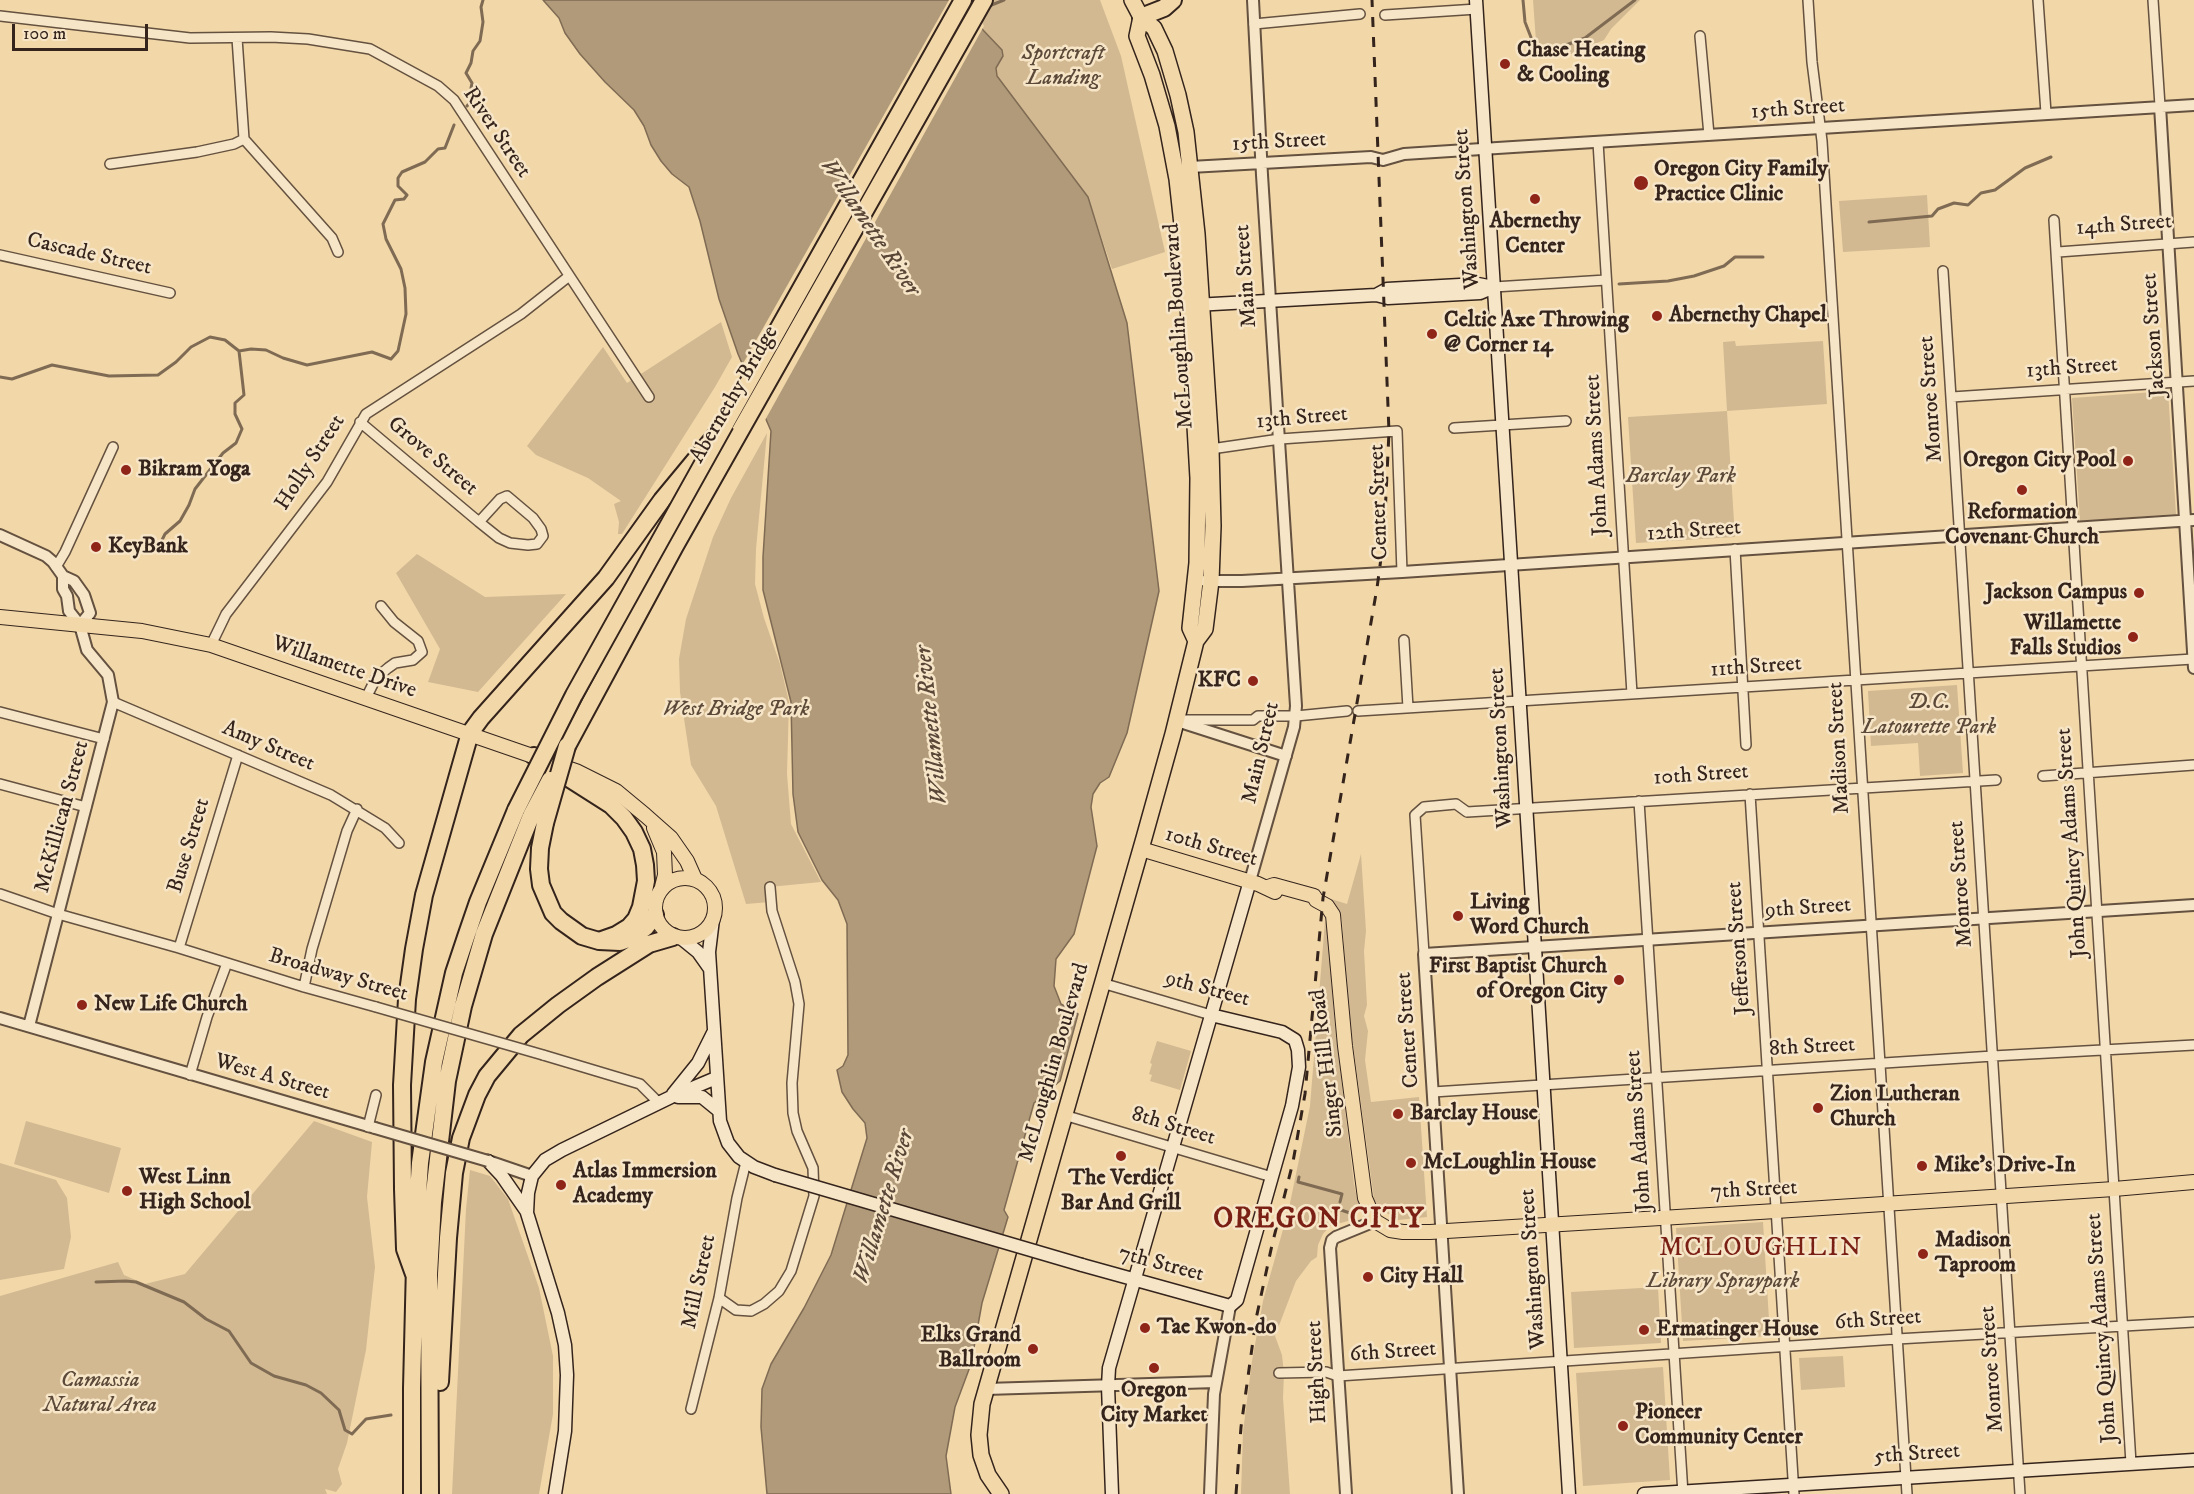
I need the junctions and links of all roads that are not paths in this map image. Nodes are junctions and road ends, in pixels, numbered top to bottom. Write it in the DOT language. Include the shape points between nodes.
graph roads {
  1 [pos="963,0"];
  2 [pos="984,0"];
  3 [pos="1132,0"];
  4 [pos="1158,0"];
  5 [pos="1173,0"];
  6 [pos="1253,0"];
  7 [pos="1808,0"];
  8 [pos="2038,0"];
  9 [pos="2153,0"];
  10 [pos="1476,4"];
  11 [pos="1360,14"];
  12 [pos="1385,15"];
  13 [pos="0,16"];
  14 [pos="1141,16"];
  15 [pos="1254,24"];
  16 [pos="1700,36"];
  17 [pos="237,38"];
  18 [pos="2194,105"];
  19 [pos="2160,106"];
  20 [pos="2046,113"];
  21 [pos="1821,127"];
  22 [pos="1709,135"];
  23 [pos="244,139"];
  24 [pos="1598,142"];
  25 [pos="1486,149"];
  26 [pos="1262,163"];
  27 [pos="110,164"];
  28 [pos="1190,167"];
  29 [pos="2054,220"];
  30 [pos="2194,242"];
  31 [pos="2169,244"];
  32 [pos="338,252"];
  33 [pos="2058,252"];
  34 [pos="0,255"];
  35 [pos="1943,271"];
  36 [pos="568,277"];
  37 [pos="1606,280"];
  38 [pos="1494,287"];
  39 [pos="170,293"];
  40 [pos="1270,302"];
  41 [pos="1195,305"];
  42 [pos="2194,381"];
  43 [pos="2178,382"];
  44 [pos="2064,389"];
  45 [pos="1952,397"];
  46 [pos="649,398"];
  47 [pos="1566,421"];
  48 [pos="360,422"];
  49 [pos="725,424"];
  50 [pos="1503,425"];
  51 [pos="1454,428"];
  52 [pos="1397,431"];
  53 [pos="1280,439"];
  54 [pos="113,447"];
  55 [pos="1211,449"];
  56 [pos="2190,520"];
  57 [pos="479,522"];
  58 [pos="2072,528"];
  59 [pos="0,535"];
  60 [pos="1960,535"];
  61 [pos="1846,543"];
  62 [pos="1735,549"];
  63 [pos="1623,557"];
  64 [pos="1512,564"];
  65 [pos="60,571"];
  66 [pos="1402,572"];
  67 [pos="1289,578"];
  68 [pos="1203,581"];
  69 [pos="381,606"];
  70 [pos="0,617"];
  71 [pos="81,625"];
  72 [pos="1404,640"];
  73 [pos="211,645"];
  74 [pos="2193,659"];
  75 [pos="2081,666"];
  76 [pos="2194,668"];
  77 [pos="1968,673"];
  78 [pos="1856,681"];
  79 [pos="1742,688"];
  80 [pos="1632,694"];
  81 [pos="366,698"];
  82 [pos="1519,701"];
  83 [pos="113,702"];
  84 [pos="1408,708"];
  85 [pos="0,712"];
  86 [pos="1296,716"];
  87 [pos="1177,721"];
  88 [pos="470,733"];
  89 [pos="104,739"];
  90 [pos="1746,745"];
  91 [pos="238,755"];
  92 [pos="534,756"];
  93 [pos="1286,756"];
  94 [pos="2194,765"];
  95 [pos="2088,773"];
  96 [pos="2043,776"];
  97 [pos="1996,780"];
  98 [pos="1975,781"];
  99 [pos="0,784"];
  100 [pos="1862,787"];
  101 [pos="1750,794"];
  102 [pos="1639,801"];
  103 [pos="86,807"];
  104 [pos="1526,808"];
  105 [pos="357,809"];
  106 [pos="1415,815"];
  107 [pos="531,816"];
  108 [pos="652,823"];
  109 [pos="399,843"];
  110 [pos="1141,849"];
  111 [pos="695,879"];
  112 [pos="1250,881"];
  113 [pos="662,887"];
  114 [pos="770,887"];
  115 [pos="0,894"];
  116 [pos="1319,902"];
  117 [pos="2194,905"];
  118 [pos="2097,911"];
  119 [pos="58,914"];
  120 [pos="655,915"];
  121 [pos="1983,918"];
  122 [pos="713,919"];
  123 [pos="1871,926"];
  124 [pos="1758,933"];
  125 [pos="677,938"];
  126 [pos="599,940"];
  127 [pos="1646,940"];
  128 [pos="1535,947"];
  129 [pos="179,948"];
  130 [pos="1424,954"];
  131 [pos="226,963"];
  132 [pos="710,970"];
  133 [pos="1101,985"];
  134 [pos="304,987"];
  135 [pos="1211,1015"];
  136 [pos="0,1018"];
  137 [pos="29,1026"];
  138 [pos="713,1033"];
  139 [pos="2194,1045"];
  140 [pos="2105,1049"];
  141 [pos="1993,1056"];
  142 [pos="1879,1063"];
  143 [pos="1768,1070"];
  144 [pos="190,1075"];
  145 [pos="716,1078"];
  146 [pos="1655,1078"];
  147 [pos="1544,1085"];
  148 [pos="1433,1092"];
  149 [pos="376,1095"];
  150 [pos="665,1100"];
  151 [pos="718,1110"];
  152 [pos="1064,1115"];
  153 [pos="371,1127"];
  154 [pos="1173,1148"];
  155 [pos="488,1161"];
  156 [pos="746,1162"];
  157 [pos="532,1176"];
  158 [pos="1272,1177"];
  159 [pos="2194,1182"];
  160 [pos="2114,1189"];
  161 [pos="2002,1196"];
  162 [pos="1889,1204"];
  163 [pos="1776,1211"];
  164 [pos="527,1213"];
  165 [pos="1665,1216"];
  166 [pos="1375,1221"];
  167 [pos="1553,1223"];
  168 [pos="1441,1231"];
  169 [pos="414,1274"];
  170 [pos="1135,1281"];
  171 [pos="719,1298"];
  172 [pos="1230,1306"];
  173 [pos="2194,1322"];
  174 [pos="2123,1326"];
  175 [pos="2010,1333"];
  176 [pos="1897,1339"];
  177 [pos="1785,1347"];
  178 [pos="1673,1354"];
  179 [pos="1561,1362"];
  180 [pos="1449,1368"];
  181 [pos="1279,1373"];
  182 [pos="1338,1376"];
  183 [pos="1216,1382"];
  184 [pos="1108,1386"];
  185 [pos="986,1389"];
  186 [pos="691,1409"];
  187 [pos="2194,1460"];
  188 [pos="2132,1463"];
  189 [pos="2019,1470"];
  190 [pos="1906,1477"];
  191 [pos="1794,1489"];
  192 [pos="1682,1493"];
  193 [pos="412,1494"];
  194 [pos="430,1494"];
  195 [pos="555,1494"];
  196 [pos="1002,1494"];
  197 [pos="1112,1494"];
  198 [pos="1210,1494"];
  199 [pos="1346,1494"];
  200 [pos="1458,1494"];
  201 [pos="1569,1494"];
  202 [pos="1644,1494"];
  203 [pos="1907,1494"];
  204 [pos="2020,1494"];
  1 -- 49 [label="highway, Abernethy Bridge"];
  2 -- 107 [label="highway, Abernethy Bridge, bridge" via="675,546"];
  3 -- 14 [label="highway, McLoughlin Boulevard"];
  4 -- 14 [label="highway"];
  5 -- 14 [label="highway" via="1164,8"];
  6 -- 15 [label="street, Main Street"];
  7 -- 21 [label="street, Madison Street"];
  8 -- 20 [label="street"];
  9 -- 19 [label="street, Jackson Street"];
  10 -- 12 [label="street"];
  10 -- 25 [label="main road, Washington Street"];
  11 -- 15 [label="street"];
  13 -- 17 [label="street, River Street" via="179,37"];
  14 -- 28 [label="highway, McLoughlin Boulevard" via="1154,28 1169,62"];
  14 -- 41 [label="highway, McLoughlin Boulevard" via="1137,36 1160,101 1177,178"];
  15 -- 26 [label="street, Main Street"];
  16 -- 22 [label="street"];
  17 -- 23 [label="street"];
  17 -- 36 [label="street, River Street" via="308,39 370,49 438,86 454,100"];
  18 -- 19 [label="street, 15th Street"];
  19 -- 20 [label="street, 15th Street"];
  19 -- 31 [label="street, Jackson Street"];
  20 -- 21 [label="street, 15th Street"];
  21 -- 22 [label="street, 15th Street"];
  21 -- 61 [label="street, Madison Street"];
  22 -- 24 [label="street, 15th Street"];
  23 -- 27 [label="street" via="197,152"];
  23 -- 32 [label="street" via="332,238"];
  24 -- 25 [label="street, 15th Street"];
  24 -- 37 [label="street, John Adams Street"];
  25 -- 26 [label="street, 15th Street" via="1383,159"];
  25 -- 38 [label="main road, Washington Street"];
  26 -- 28 [label="street, 15th Street"];
  26 -- 40 [label="street, Main Street"];
  28 -- 41 [label="highway, McLoughlin Boulevard"];
  29 -- 33 [label="street, John Quincy Adams Street"];
  30 -- 31 [label="street, 14th Street"];
  31 -- 33 [label="street, 14th Street"];
  31 -- 43 [label="street, Jackson Street"];
  33 -- 44 [label="street, John Quincy Adams Street" via="2055,259"];
  34 -- 39 [label="street, Cascade Street"];
  35 -- 45 [label="street, Monroe Street"];
  36 -- 46 [label="street, River Street"];
  36 -- 48 [label="street, Holly Street" via="521,314 366,414"];
  37 -- 38 [label="street"];
  37 -- 63 [label="street, John Adams Street"];
  38 -- 40 [label="main road" via="1478,284 1387,289 1376,295"];
  38 -- 50 [label="main road, Washington Street"];
  40 -- 41 [label="main road"];
  40 -- 53 [label="street, Main Street"];
  41 -- 55 [label="highway, McLoughlin Boulevard"];
  41 -- 68 [label="highway, McLoughlin Boulevard"];
  42 -- 43 [label="street, 13th Street"];
  43 -- 44 [label="street, 13th Street"];
  43 -- 56 [label="street, Jackson Street"];
  44 -- 45 [label="street, 13th Street"];
  44 -- 58 [label="street, John Quincy Adams Street"];
  45 -- 60 [label="street, Monroe Street"];
  47 -- 50 [label="street"];
  48 -- 57 [label="street, Grove Street"];
  48 -- 73 [label="street, Holly Street" via="327,482 226,614"];
  49 -- 88 [label="highway, bridge" via="599,585"];
  49 -- 107 [label="highway, Abernethy Bridge, bridge" via="574,695"];
  50 -- 51 [label="street"];
  50 -- 64 [label="main road, Washington Street"];
  52 -- 53 [label="street, 13th Street"];
  52 -- 66 [label="street, Center Street"];
  53 -- 55 [label="street, 13th Street"];
  53 -- 67 [label="street, Main Street"];
  54 -- 65 [label="street"];
  55 -- 68 [label="highway, McLoughlin Boulevard" via="1213,526"];
  56 -- 58 [label="street, 12th Street"];
  56 -- 74 [label="street, Jackson Street"];
  57 -- 57 [label="street, Grove Street" via="510,543 533,545 543,536 533,518 507,496"];
  58 -- 60 [label="street, 12th Street"];
  58 -- 75 [label="street, John Quincy Adams Street"];
  59 -- 65 [label="street" via="46,556"];
  60 -- 61 [label="street, 12th Street"];
  60 -- 77 [label="street, Monroe Street"];
  61 -- 62 [label="street, 12th Street"];
  61 -- 78 [label="street, Madison Street"];
  62 -- 63 [label="street, 12th Street"];
  62 -- 79 [label="street"];
  63 -- 64 [label="street, 12th Street"];
  63 -- 80 [label="street, John Adams Street"];
  64 -- 66 [label="street, 12th Street"];
  64 -- 82 [label="main road, Washington Street"];
  65 -- 71 [label="street, McKillican Street" via="69,611"];
  65 -- 71 [label="street" via="74,581 88,604 90,613"];
  66 -- 67 [label="street, 12th Street"];
  67 -- 68 [label="street, 12th Street"];
  67 -- 86 [label="street, Main Street"];
  68 -- 87 [label="highway, McLoughlin Boulevard" via="1204,629 1196,641"];
  69 -- 81 [label="street" via="418,641 422,652 413,660 388,668 376,678"];
  70 -- 71 [label="main road, Willamette Drive"];
  71 -- 73 [label="main road, Willamette Drive" via="142,631"];
  71 -- 83 [label="street, McKillican Street" via="87,650 108,675"];
  72 -- 84 [label="street"];
  73 -- 81 [label="main road, Willamette Drive"];
  74 -- 75 [label="street, 11th Street"];
  74 -- 76 [label="street, Jackson Street"];
  75 -- 77 [label="street, 11th Street"];
  75 -- 95 [label="street, John Quincy Adams Street"];
  77 -- 78 [label="street, 11th Street"];
  77 -- 98 [label="street, Monroe Street"];
  78 -- 79 [label="street, 11th Street"];
  78 -- 100 [label="street, Madison Street"];
  79 -- 80 [label="street, 11th Street"];
  79 -- 90 [label="street"];
  80 -- 82 [label="street, 11th Street"];
  81 -- 88 [label="main road, Willamette Drive"];
  82 -- 84 [label="street, 11th Street"];
  82 -- 104 [label="main road, Washington Street"];
  83 -- 89 [label="street, McKillican Street"];
  83 -- 91 [label="street, Amy Street"];
  84 -- 86 [label="street, 11th Street"];
  85 -- 89 [label="street"];
  86 -- 87 [label="street, 11th Street"];
  86 -- 93 [label="street, Main Street"];
  87 -- 93 [label="street"];
  87 -- 110 [label="highway, McLoughlin Boulevard"];
  88 -- 92 [label="main road, Willamette Drive"];
  88 -- 169 [label="highway" via="424,895 407,999 402,1085 403,1189 405,1249"];
  89 -- 103 [label="street, McKillican Street"];
  91 -- 105 [label="street, Amy Street"];
  91 -- 129 [label="street, Buse Street"];
  92 -- 108 [label="main road, Willamette Drive" via="606,785"];
  92 -- 126 [label="highway" via="611,805 629,825 642,849 646,881 636,919 616,936"];
  93 -- 112 [label="street, Main Street"];
  94 -- 95 [label="street"];
  95 -- 96 [label="street"];
  95 -- 118 [label="street, John Quincy Adams Street"];
  97 -- 98 [label="street, 10th Street"];
  98 -- 100 [label="street, 10th Street"];
  98 -- 121 [label="street, Monroe Street"];
  99 -- 103 [label="street"];
  100 -- 101 [label="street, 10th Street"];
  100 -- 123 [label="street, Madison Street"];
  101 -- 102 [label="street, 10th Street"];
  101 -- 124 [label="street, Jefferson Street"];
  102 -- 104 [label="street, 10th Street"];
  102 -- 127 [label="street, John Adams Street"];
  103 -- 119 [label="street, McKillican Street"];
  104 -- 106 [label="street, 10th Street" via="1467,812 1456,804 1424,807"];
  104 -- 128 [label="main road, Washington Street"];
  105 -- 109 [label="street, Amy Street"];
  105 -- 134 [label="street" via="347,831"];
  106 -- 130 [label="street, Center Street"];
  107 -- 126 [label="highway" via="540,848 541,885 553,913 570,929"];
  107 -- 169 [label="highway" via="475,910 454,973 437,1043 420,1163"];
  107 -- 194 [label="highway" via="484,934 447,1081 429,1275"];
  108 -- 111 [label="main road, Willamette Drive" via="675,844"];
  108 -- 113 [label="main road, Willamette Drive" via="664,852"];
  110 -- 112 [label="main road, 10th Street"];
  110 -- 133 [label="highway, McLoughlin Boulevard"];
  111 -- 113 [label="main road" via="678,879"];
  111 -- 122 [label="main road" via="710,891"];
  112 -- 116 [label="main road, 10th Street" via="1272,891"];
  112 -- 135 [label="main road, Main Street"];
  113 -- 120 [label="main road" via="654,905"];
  114 -- 171 [label="street" via="772,911 799,1004 793,1113 813,1168 814,1196 791,1271 778,1291 751,1311 735,1310"];
  115 -- 119 [label="street, Broadway Street"];
  116 -- 166 [label="main road, Singer Hill Road" via="1330,909 1334,920 1346,1056 1365,1198"];
  117 -- 118 [label="street, 9th Street"];
  118 -- 121 [label="street, 9th Street"];
  118 -- 140 [label="street, John Quincy Adams Street"];
  119 -- 129 [label="street, Broadway Street"];
  119 -- 137 [label="street, McKillican Street"];
  120 -- 125 [label="main road" via="664,932"];
  120 -- 126 [label="highway" via="631,938 620,942"];
  121 -- 123 [label="street, 9th Street"];
  121 -- 141 [label="street, Monroe Street"];
  122 -- 125 [label="main road" via="701,934"];
  122 -- 132 [label="main road"];
  123 -- 124 [label="street, 9th Street"];
  123 -- 142 [label="street, Madison Street"];
  124 -- 127 [label="street, 9th Street"];
  124 -- 143 [label="street, Jefferson Street"];
  125 -- 132 [label="main road" via="698,952"];
  125 -- 194 [label="highway" via="650,944 597,977 521,1035 488,1076 474,1102 461,1138 451,1197"];
  127 -- 128 [label="street, 9th Street"];
  127 -- 146 [label="street, John Adams Street"];
  128 -- 130 [label="street, 9th Street"];
  128 -- 147 [label="main road, Washington Street"];
  129 -- 131 [label="street, Broadway Street"];
  130 -- 148 [label="street, Center Street"];
  131 -- 134 [label="street, Broadway Street"];
  131 -- 144 [label="street"];
  132 -- 138 [label="main road"];
  133 -- 135 [label="street, 9th Street"];
  133 -- 152 [label="highway, McLoughlin Boulevard"];
  134 -- 150 [label="street, Broadway Street, bridge" via="640,1084"];
  135 -- 154 [label="main road, Main Street"];
  135 -- 158 [label="main road, 9th Street" via="1282,1032 1297,1044 1295,1094"];
  136 -- 137 [label="street, West A Street"];
  137 -- 144 [label="street, West A Street"];
  138 -- 145 [label="main road"];
  138 -- 150 [label="main road" via="698,1064"];
  139 -- 140 [label="street, 8th Street"];
  140 -- 141 [label="street, 8th Street"];
  140 -- 160 [label="street, John Quincy Adams Street"];
  141 -- 142 [label="street, 8th Street"];
  141 -- 161 [label="street, Monroe Street"];
  142 -- 143 [label="street, 8th Street"];
  142 -- 162 [label="street, Madison Street"];
  143 -- 146 [label="street, 8th Street"];
  143 -- 163 [label="street, Jefferson Street"];
  144 -- 153 [label="street, West A Street"];
  145 -- 150 [label="main road"];
  145 -- 151 [label="main road"];
  146 -- 147 [label="street, 8th Street"];
  146 -- 165 [label="street, John Adams Street"];
  147 -- 148 [label="street, 8th Street"];
  147 -- 167 [label="main road, Washington Street"];
  148 -- 168 [label="street, Center Street"];
  149 -- 153 [label="street"];
  150 -- 151 [label="main road" via="702,1097"];
  150 -- 157 [label="main road" via="550,1157"];
  151 -- 156 [label="main road" via="728,1143"];
  152 -- 154 [label="street, 8th Street"];
  152 -- 185 [label="highway, McLoughlin Boulevard"];
  153 -- 155 [label="street, West A Street, bridge"];
  154 -- 158 [label="street, 8th Street"];
  154 -- 170 [label="main road, Main Street"];
  155 -- 157 [label="street, West A Street"];
  155 -- 164 [label="main road"];
  156 -- 170 [label="main road, 7th Street, bridge" via="776,1176"];
  156 -- 171 [label="street, Mill Street"];
  157 -- 164 [label="main road"];
  158 -- 172 [label="main road" via="1240,1294"];
  159 -- 160 [label="main road, 7th Street"];
  160 -- 161 [label="main road, 7th Street"];
  160 -- 174 [label="street, John Quincy Adams Street"];
  161 -- 162 [label="main road, 7th Street"];
  161 -- 175 [label="street, Monroe Street"];
  162 -- 163 [label="main road, 7th Street"];
  162 -- 176 [label="street, Madison Street"];
  163 -- 165 [label="main road, 7th Street"];
  163 -- 177 [label="street, Jefferson Street"];
  164 -- 195 [label="main road" via="557,1308 566,1355 567,1416"];
  165 -- 167 [label="main road, 7th Street"];
  165 -- 178 [label="street, John Adams Street"];
  166 -- 168 [label="main road, 7th Street" via="1396,1232"];
  166 -- 182 [label="street, High Street" via="1336,1237 1330,1248"];
  167 -- 168 [label="main road, 7th Street"];
  167 -- 179 [label="main road, Washington Street"];
  168 -- 180 [label="street, Center Street"];
  169 -- 193 [label="highway"];
  170 -- 172 [label="main road, 7th Street"];
  170 -- 184 [label="main road, Main Street" via="1109,1368"];
  171 -- 186 [label="street, Mill Street"];
  172 -- 183 [label="street"];
  173 -- 174 [label="street, 6th Street"];
  174 -- 175 [label="street, 6th Street"];
  174 -- 188 [label="street, John Quincy Adams Street"];
  175 -- 176 [label="street, 6th Street"];
  175 -- 189 [label="street, Monroe Street"];
  176 -- 177 [label="street, 6th Street"];
  176 -- 190 [label="street, Madison Street"];
  177 -- 178 [label="street, 6th Street"];
  177 -- 191 [label="street, Jefferson Street"];
  178 -- 179 [label="street, 6th Street"];
  178 -- 192 [label="street, John Adams Street"];
  179 -- 180 [label="street, 6th Street"];
  179 -- 201 [label="main road, Washington Street"];
  180 -- 182 [label="street, 6th Street"];
  180 -- 200 [label="street, Center Street"];
  181 -- 182 [label="street, 6th Street" via="1326,1372"];
  182 -- 199 [label="street, High Street"];
  183 -- 184 [label="street"];
  183 -- 198 [label="street"];
  184 -- 185 [label="street"];
  184 -- 197 [label="main road, Main Street"];
  185 -- 196 [label="highway, McLoughlin Boulevard" via="980,1416 980,1446 988,1474"];
  187 -- 188 [label="main road, 5th Street"];
  188 -- 189 [label="main road, 5th Street"];
  189 -- 190 [label="main road, 5th Street"];
  189 -- 204 [label="street, Monroe Street"];
  190 -- 191 [label="main road, 5th Street"];
  190 -- 203 [label="street, Madison Street"];
  191 -- 192 [label="main road, 5th Street"];
  192 -- 202 [label="main road, 5th Street"];
}
